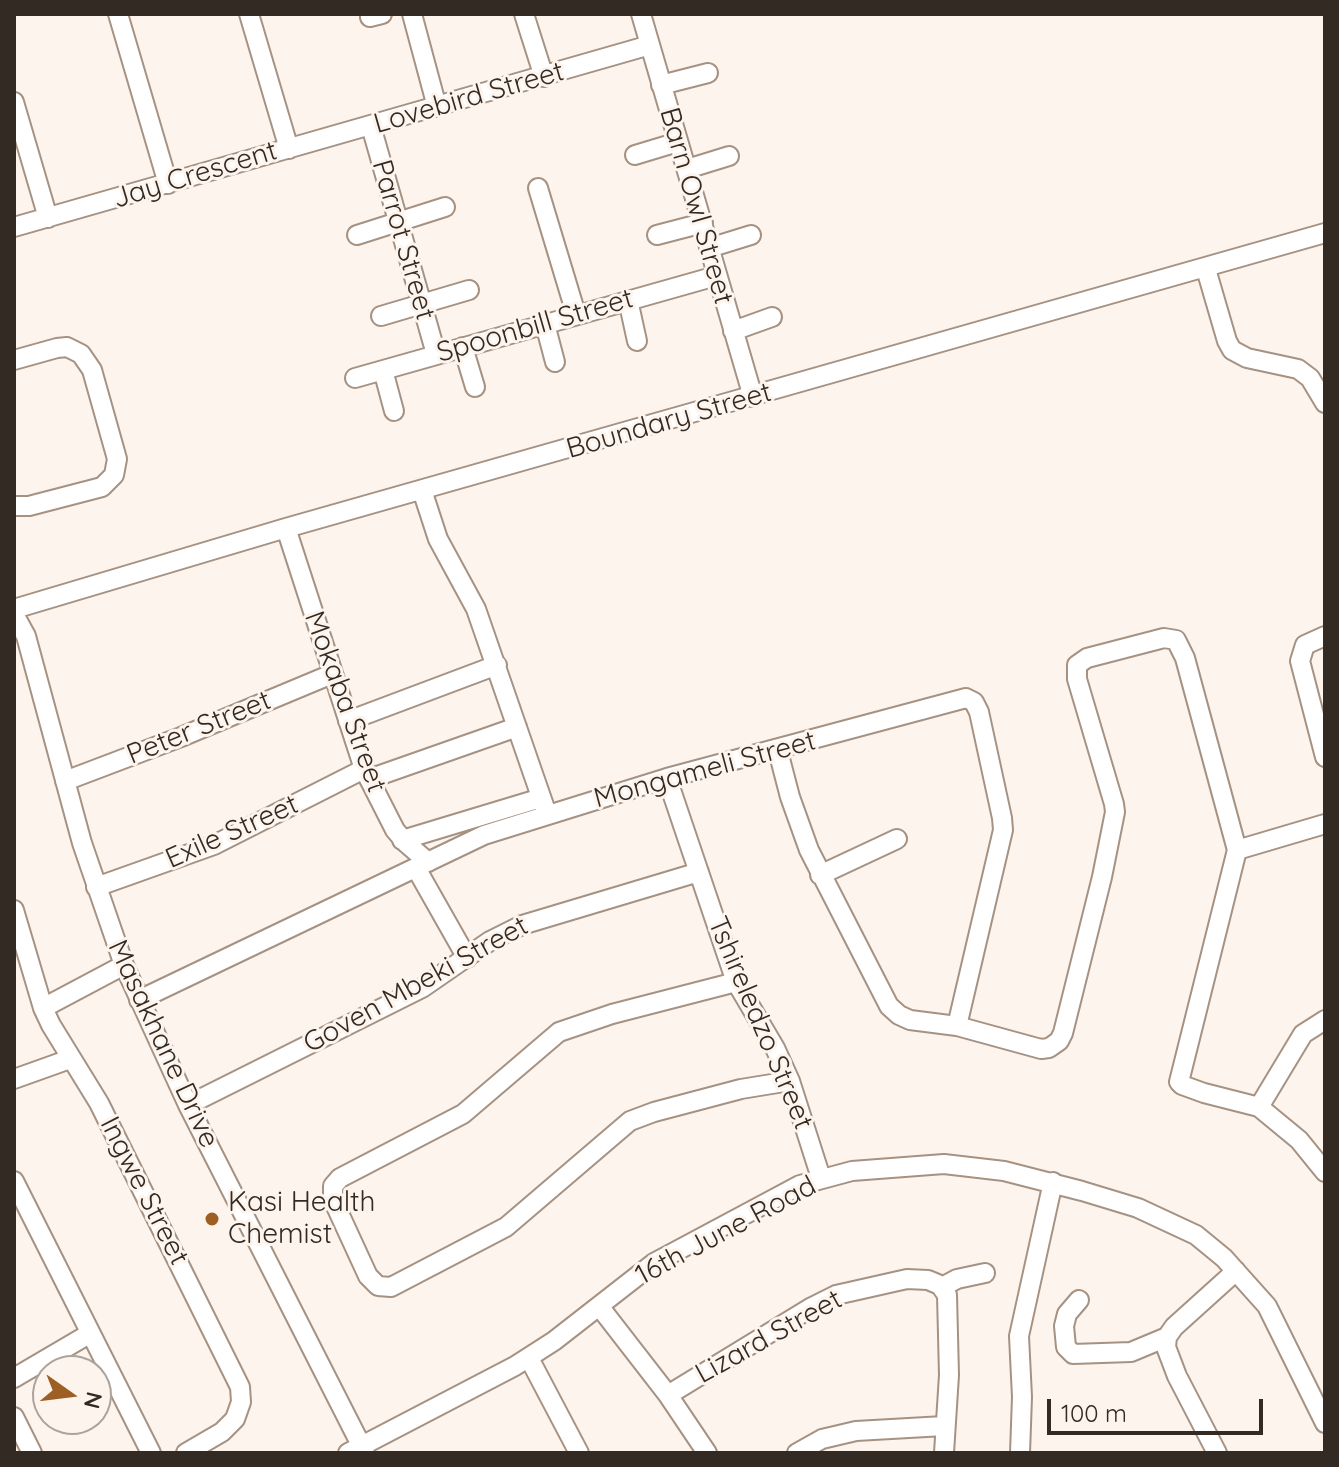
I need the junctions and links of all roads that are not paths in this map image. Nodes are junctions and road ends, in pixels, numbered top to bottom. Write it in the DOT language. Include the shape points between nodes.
graph roads {
  1 [pos="118,14"];
  2 [pos="249,14"];
  3 [pos="412,14"];
  4 [pos="524,14"];
  5 [pos="641,14"];
  6 [pos="650,45"];
  7 [pos="708,73"];
  8 [pos="544,77"];
  9 [pos="661,85"];
  10 [pos="14,102"];
  11 [pos="437,107"];
  12 [pos="371,126"];
  13 [pos="678,142"];
  14 [pos="289,149"];
  15 [pos="635,155"];
  16 [pos="729,156"];
  17 [pos="687,169"];
  18 [pos="168,184"];
  19 [pos="538,188"];
  20 [pos="445,207"];
  21 [pos="48,218"];
  22 [pos="398,223"];
  23 [pos="703,223"];
  24 [pos="14,227"];
  25 [pos="1325,233"];
  26 [pos="357,235"];
  27 [pos="657,235"];
  28 [pos="751,235"];
  29 [pos="709,248"];
  30 [pos="1206,269"];
  31 [pos="716,276"];
  32 [pos="469,290"];
  33 [pos="628,300"];
  34 [pos="421,303"];
  35 [pos="576,314"];
  36 [pos="381,316"];
  37 [pos="772,317"];
  38 [pos="545,324"];
  39 [pos="733,331"];
  40 [pos="637,341"];
  41 [pos="463,347"];
  42 [pos="436,354"];
  43 [pos="14,360"];
  44 [pos="555,362"];
  45 [pos="383,370"];
  46 [pos="355,378"];
  47 [pos="475,387"];
  48 [pos="753,397"];
  49 [pos="1325,403"];
  50 [pos="394,411"];
  51 [pos="422,490"];
  52 [pos="14,506"];
  53 [pos="286,528"];
  54 [pos="14,612"];
  55 [pos="1325,636"];
  56 [pos="497,665"];
  57 [pos="332,674"];
  58 [pos="348,721"];
  59 [pos="517,727"];
  60 [pos="778,751"];
  61 [pos="1325,757"];
  62 [pos="366,774"];
  63 [pos="667,778"];
  64 [pos="65,781"];
  65 [pos="544,806"];
  66 [pos="1325,824"];
  67 [pos="897,839"];
  68 [pos="402,840"];
  69 [pos="1237,850"];
  70 [pos="422,865"];
  71 [pos="699,872"];
  72 [pos="820,875"];
  73 [pos="96,887"];
  74 [pos="14,910"];
  75 [pos="467,958"];
  76 [pos="124,965"];
  77 [pos="736,982"];
  78 [pos="139,1000"];
  79 [pos="43,1008"];
  80 [pos="1325,1020"];
  81 [pos="957,1026"];
  82 [pos="70,1059"];
  83 [pos="14,1079"];
  84 [pos="790,1081"];
  85 [pos="188,1105"];
  86 [pos="1259,1107"];
  87 [pos="1325,1172"];
  88 [pos="821,1178"];
  89 [pos="14,1181"];
  90 [pos="1053,1182"];
  91 [pos="1236,1271"];
  92 [pos="985,1273"];
  93 [pos="942,1287"];
  94 [pos="1079,1300"];
  95 [pos="599,1306"];
  96 [pos="89,1334"];
  97 [pos="1167,1337"];
  98 [pos="529,1358"];
  99 [pos="14,1378"];
  100 [pos="668,1395"];
  101 [pos="14,1417"];
  102 [pos="1325,1423"];
  103 [pos="944,1426"];
  104 [pos="358,1450"];
  105 [pos="32,1453"];
  106 [pos="151,1453"];
  107 [pos="186,1453"];
  108 [pos="579,1453"];
  109 [pos="707,1453"];
  110 [pos="797,1453"];
  111 [pos="944,1453"];
  112 [pos="1020,1453"];
  113 [pos="1217,1453"];
  1 -- 18 [label="street"];
  2 -- 14 [label="street, Jay Crescent"];
  3 -- 11 [label="street"];
  4 -- 8 [label="street"];
  5 -- 6 [label="street, Barn Owl Street"];
  6 -- 8 [label="street, Lovebird Street"];
  6 -- 9 [label="street, Barn Owl Street"];
  7 -- 9 [label="street"];
  8 -- 11 [label="street, Lovebird Street"];
  9 -- 13 [label="street, Barn Owl Street"];
  10 -- 21 [label="street"];
  11 -- 12 [label="street, Lovebird Street"];
  12 -- 14 [label="street, Lovebird Street"];
  12 -- 22 [label="street, Parrot Street"];
  13 -- 15 [label="street"];
  13 -- 17 [label="street, Barn Owl Street"];
  14 -- 18 [label="street, Jay Crescent"];
  16 -- 17 [label="street"];
  17 -- 23 [label="street, Barn Owl Street"];
  18 -- 21 [label="street, Jay Crescent"];
  19 -- 35 [label="street"];
  20 -- 22 [label="street"];
  21 -- 24 [label="street, Jay Crescent"];
  22 -- 26 [label="street"];
  22 -- 34 [label="street, Parrot Street"];
  23 -- 27 [label="street"];
  23 -- 29 [label="street, Barn Owl Street"];
  25 -- 30 [label="street, Boundary Street"];
  28 -- 29 [label="street"];
  29 -- 31 [label="street, Barn Owl Street"];
  30 -- 48 [label="street, Boundary Street"];
  30 -- 49 [label="street" via="1232,350 1298,369"];
  31 -- 33 [label="street, Spoonbill Street"];
  31 -- 39 [label="street, Barn Owl Street"];
  32 -- 34 [label="street"];
  33 -- 35 [label="street, Spoonbill Street"];
  33 -- 40 [label="street"];
  34 -- 36 [label="street"];
  34 -- 42 [label="street, Parrot Street"];
  35 -- 38 [label="street, Spoonbill Street"];
  37 -- 39 [label="street"];
  38 -- 41 [label="street, Spoonbill Street"];
  38 -- 44 [label="street"];
  39 -- 48 [label="street, Barn Owl Street"];
  41 -- 42 [label="street, Spoonbill Street"];
  41 -- 47 [label="street"];
  42 -- 45 [label="street, Spoonbill Street"];
  43 -- 52 [label="street" via="57,348 81,354 92,370 117,459 114,475 102,487"];
  45 -- 46 [label="street, Spoonbill Street"];
  45 -- 50 [label="street"];
  48 -- 51 [label="street, Boundary Street"];
  51 -- 53 [label="street, Boundary Street"];
  51 -- 56 [label="street" via="438,539 476,609"];
  53 -- 54 [label="street, Boundary Street"];
  53 -- 57 [label="street, Mokaba Street"];
  54 -- 64 [label="street, Masakhane Drive" via="26,636"];
  55 -- 61 [label="street" via="1305,645 1300,661"];
  56 -- 58 [label="street"];
  56 -- 59 [label="street"];
  57 -- 58 [label="street, Mokaba Street"];
  57 -- 64 [label="street, Peter Street"];
  58 -- 62 [label="street, Mokaba Street"];
  59 -- 62 [label="street, Exile Street"];
  59 -- 65 [label="street"];
  60 -- 63 [label="street, Mongameli Street"];
  60 -- 72 [label="street"];
  60 -- 81 [label="street, Mongameli Street" via="961,699 970,699 977,707 1003,830"];
  62 -- 68 [label="street, Mokaba Street"];
  62 -- 73 [label="street, Exile Street" via="214,845"];
  63 -- 65 [label="street, Mongameli Street"];
  63 -- 71 [label="street, Tshireledzo Street"];
  64 -- 73 [label="street, Masakhane Drive"];
  65 -- 68 [label="street"];
  65 -- 70 [label="street, Mongameli Street"];
  66 -- 69 [label="street"];
  67 -- 72 [label="street"];
  68 -- 70 [label="street, Mokaba Street"];
  69 -- 81 [label="street" via="1178,643 1164,638 1081,660 1077,679 1115,812 1063,1033 1059,1041 1041,1049"];
  69 -- 86 [label="street" via="1179,1078 1187,1087"];
  70 -- 75 [label="street, Mokaba Street"];
  70 -- 78 [label="street, Mongameli Street"];
  71 -- 75 [label="street, Goven Mbeki Street" via="532,920"];
  71 -- 77 [label="street, Tshireledzo Street"];
  72 -- 81 [label="street" via="889,1006 903,1018"];
  73 -- 76 [label="street, Masakhane Drive"];
  74 -- 79 [label="street, Ingwe Street"];
  75 -- 85 [label="street, Goven Mbeki Street" via="422,988"];
  76 -- 78 [label="street, Masakhane Drive"];
  76 -- 79 [label="street"];
  77 -- 84 [label="street, Tshireledzo Street"];
  77 -- 84 [label="street" via="559,1032 463,1114 340,1178 333,1186 333,1200 368,1276 378,1286 391,1287 506,1227 630,1121 741,1089"];
  78 -- 85 [label="street, Masakhane Drive"];
  79 -- 82 [label="street, Ingwe Street"];
  80 -- 86 [label="street" via="1303,1034"];
  82 -- 83 [label="street"];
  82 -- 107 [label="street, Ingwe Street" via="106,1115 240,1387 235,1419"];
  84 -- 88 [label="street, Tshireledzo Street"];
  85 -- 104 [label="street, Masakhane Drive"];
  86 -- 87 [label="street" via="1299,1140"];
  88 -- 90 [label="street, 16th June Road" via="944,1164"];
  88 -- 95 [label="street, 16th June Road" via="654,1263"];
  89 -- 96 [label="street"];
  90 -- 91 [label="street, 16th June Road" via="1175,1223"];
  90 -- 112 [label="street" via="1019,1336"];
  91 -- 97 [label="street"];
  91 -- 102 [label="street, 16th June Road" via="1267,1306"];
  92 -- 93 [label="street"];
  93 -- 100 [label="street, Lizard Street" via="916,1278 836,1295"];
  93 -- 103 [label="street" via="947,1299 949,1375"];
  94 -- 97 [label="street" via="1064,1326 1066,1347 1073,1354 1131,1352"];
  95 -- 98 [label="street, 16th June Road"];
  95 -- 100 [label="street"];
  96 -- 99 [label="street"];
  96 -- 106 [label="street"];
  97 -- 113 [label="street" via="1167,1353"];
  98 -- 104 [label="street, 16th June Road"];
  98 -- 108 [label="street"];
  100 -- 109 [label="street"];
  101 -- 105 [label="street"];
  103 -- 110 [label="street" via="856,1431 822,1439"];
  103 -- 111 [label="street"];
}
